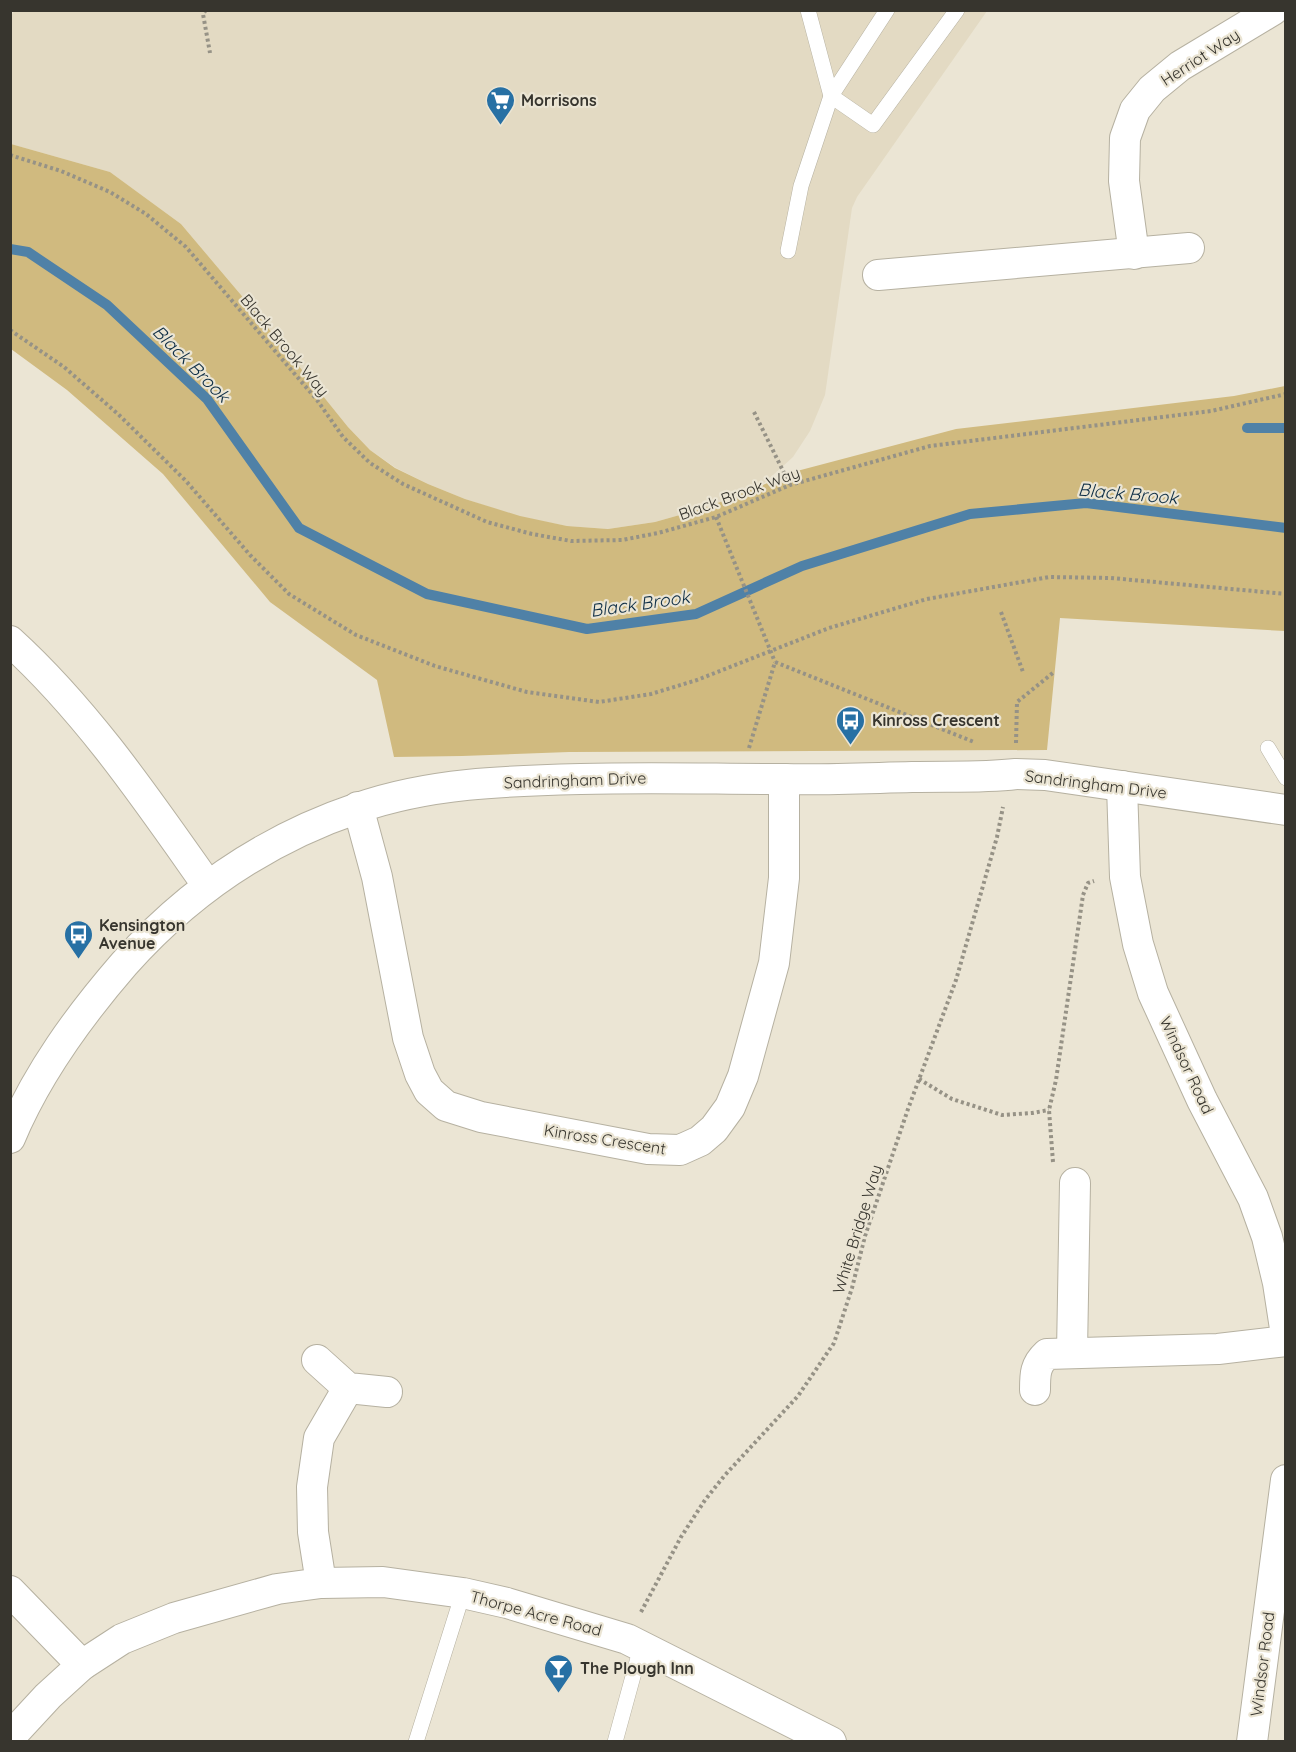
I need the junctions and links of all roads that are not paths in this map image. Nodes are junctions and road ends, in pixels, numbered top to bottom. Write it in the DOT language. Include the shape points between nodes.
graph roads {
  1 [pos="808,10"];
  2 [pos="887,10"];
  3 [pos="957,10"];
  4 [pos="1273,10"];
  5 [pos="831,96"];
  6 [pos="1189,249"];
  7 [pos="789,251"];
  8 [pos="1134,254"];
  9 [pos="878,275"];
  10 [pos="10,641"];
  11 [pos="1268,748"];
  12 [pos="1286,778"];
  13 [pos="784,779"];
  14 [pos="1122,786"];
  15 [pos="358,807"];
  16 [pos="1286,810"];
  17 [pos="208,886"];
  18 [pos="13,1122"];
  19 [pos="1075,1183"];
  20 [pos="1285,1325"];
  21 [pos="1047,1352"];
  22 [pos="317,1360"];
  23 [pos="348,1388"];
  24 [pos="1035,1390"];
  25 [pos="387,1392"];
  26 [pos="1286,1480"];
  27 [pos="321,1583"];
  28 [pos="10,1591"];
  29 [pos="463,1593"];
  30 [pos="1278,1597"];
  31 [pos="634,1643"];
  32 [pos="82,1665"];
  33 [pos="10,1737"];
  34 [pos="416,1742"];
  35 [pos="615,1742"];
  36 [pos="831,1742"];
  37 [pos="1252,1742"];
  1 -- 5 [label="lane"];
  2 -- 5 [label="lane"];
  3 -- 5 [label="lane" via="873,125"];
  4 -- 8 [label="street, Herriot Way" via="1180,66 1152,89 1135,111 1125,138 1124,181"];
  5 -- 7 [label="lane" via="801,186"];
  6 -- 8 [label="street"];
  8 -- 9 [label="street"];
  10 -- 17 [label="street" via="84,719"];
  11 -- 12 [label="lane"];
  13 -- 14 [label="street, Sandringham Drive" via="1045,775"];
  13 -- 15 [label="street, Sandringham Drive" via="508,782 417,792"];
  13 -- 15 [label="street, Kinross Crescent" via="784,878 774,963 743,1076 730,1107 714,1129 680,1150 648,1149 481,1117 446,1106 429,1091 408,1038"];
  14 -- 16 [label="street, Sandringham Drive"];
  14 -- 20 [label="street, Windsor Road" via="1125,877 1138,944 1153,993 1253,1198 1267,1237"];
  15 -- 17 [label="street, Sandringham Drive" via="249,857"];
  17 -- 18 [label="street, Sandringham Drive" via="140,946 96,996 57,1049"];
  19 -- 21 [label="street"];
  20 -- 21 [label="street, Windsor Road" via="1218,1349"];
  21 -- 24 [label="street" via="1039,1361"];
  22 -- 23 [label="street"];
  23 -- 25 [label="street"];
  23 -- 27 [label="street" via="319,1438 312,1487 313,1532"];
  26 -- 30 [label="street, Windsor Road"];
  27 -- 29 [label="street, Thorpe Acre Road" via="383,1582"];
  27 -- 32 [label="street, Thorpe Acre Road" via="277,1589 174,1618 122,1640"];
  28 -- 32 [label="street"];
  29 -- 31 [label="street, Thorpe Acre Road"];
  29 -- 34 [label="lane"];
  30 -- 37 [label="street, Windsor Road"];
  31 -- 35 [label="lane"];
  31 -- 36 [label="street, Thorpe Acre Road"];
  32 -- 33 [label="street, Thorpe Acre Road"];
}
